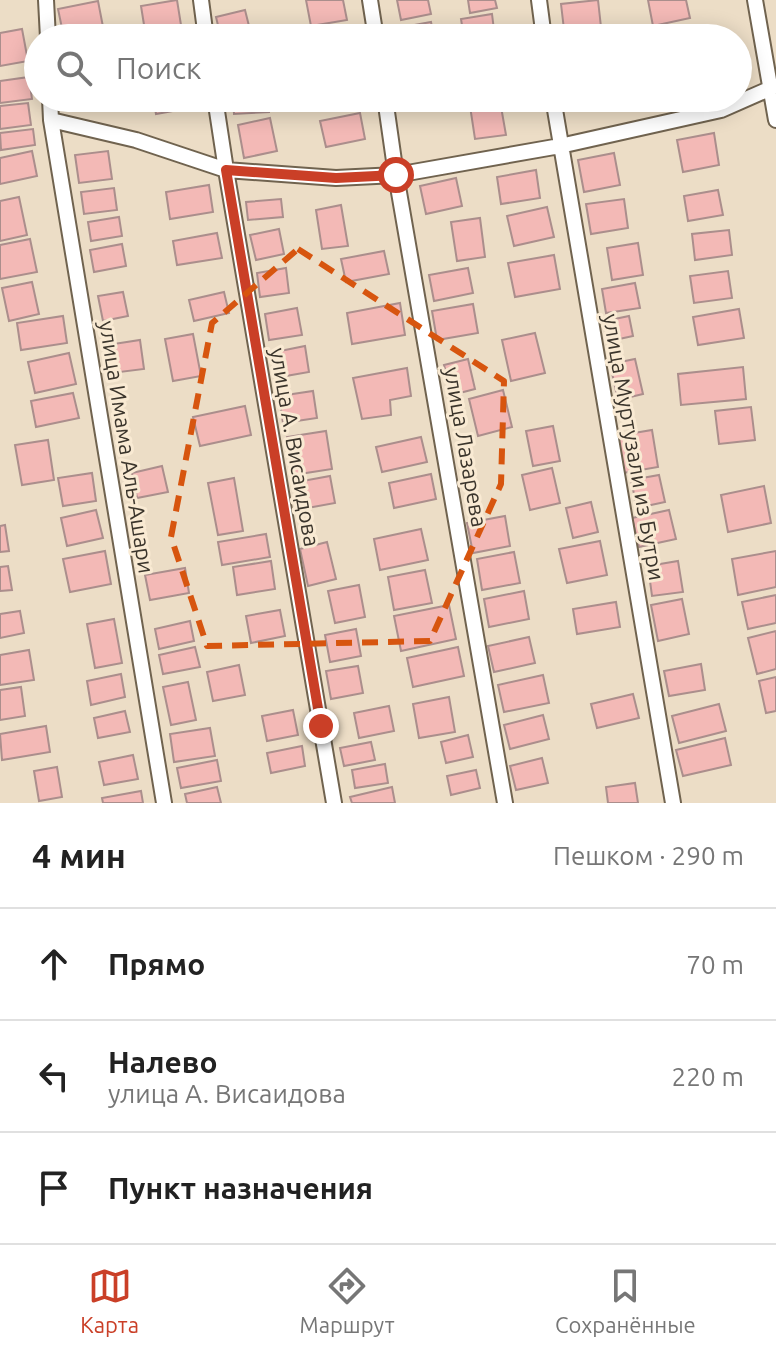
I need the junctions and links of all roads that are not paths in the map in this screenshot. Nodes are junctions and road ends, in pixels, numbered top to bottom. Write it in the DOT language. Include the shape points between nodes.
graph roads {
  1 [pos="46,0"];
  2 [pos="201,0"];
  3 [pos="370,0"];
  4 [pos="539,0"];
  5 [pos="755,0"];
  6 [pos="47,24"];
  7 [pos="204,24"];
  8 [pos="374,24"];
  9 [pos="542,24"];
  10 [pos="774,87"];
  11 [pos="752,97"];
  12 [pos="51,112"];
  13 [pos="217,112"];
  14 [pos="387,112"];
  15 [pos="555,112"];
  16 [pos="712,112"];
  17 [pos="51,120"];
  18 [pos="776,120"];
  19 [pos="560,146"];
  20 [pos="226,170"];
  21 [pos="396,175"];
  22 [pos="164,803"];
  23 [pos="334,803"];
  24 [pos="505,803"];
  25 [pos="673,803"];
  1 -- 6 [label="street"];
  2 -- 7 [label="street"];
  3 -- 8 [label="street"];
  4 -- 9 [label="street"];
  5 -- 10 [label="street"];
  10 -- 11 [label="street"];
  10 -- 18 [label="street"];
  12 -- 17 [label="street, улица Имама Аль-Ашари"];
  13 -- 20 [label="street, улица А. Висаидова"];
  14 -- 21 [label="street, улица Лазарева"];
  15 -- 19 [label="street, улица Муртузали из Бутри"];
  16 -- 19 [label="street"];
  17 -- 20 [label="street" via="136,140"];
  17 -- 22 [label="street, улица Имама Аль-Ашари"];
  19 -- 21 [label="street"];
  19 -- 25 [label="street, улица Муртузали из Бутри"];
  20 -- 21 [label="street" via="336,178"];
  20 -- 23 [label="street, улица А. Висаидова"];
  21 -- 24 [label="street, улица Лазарева"];
}
